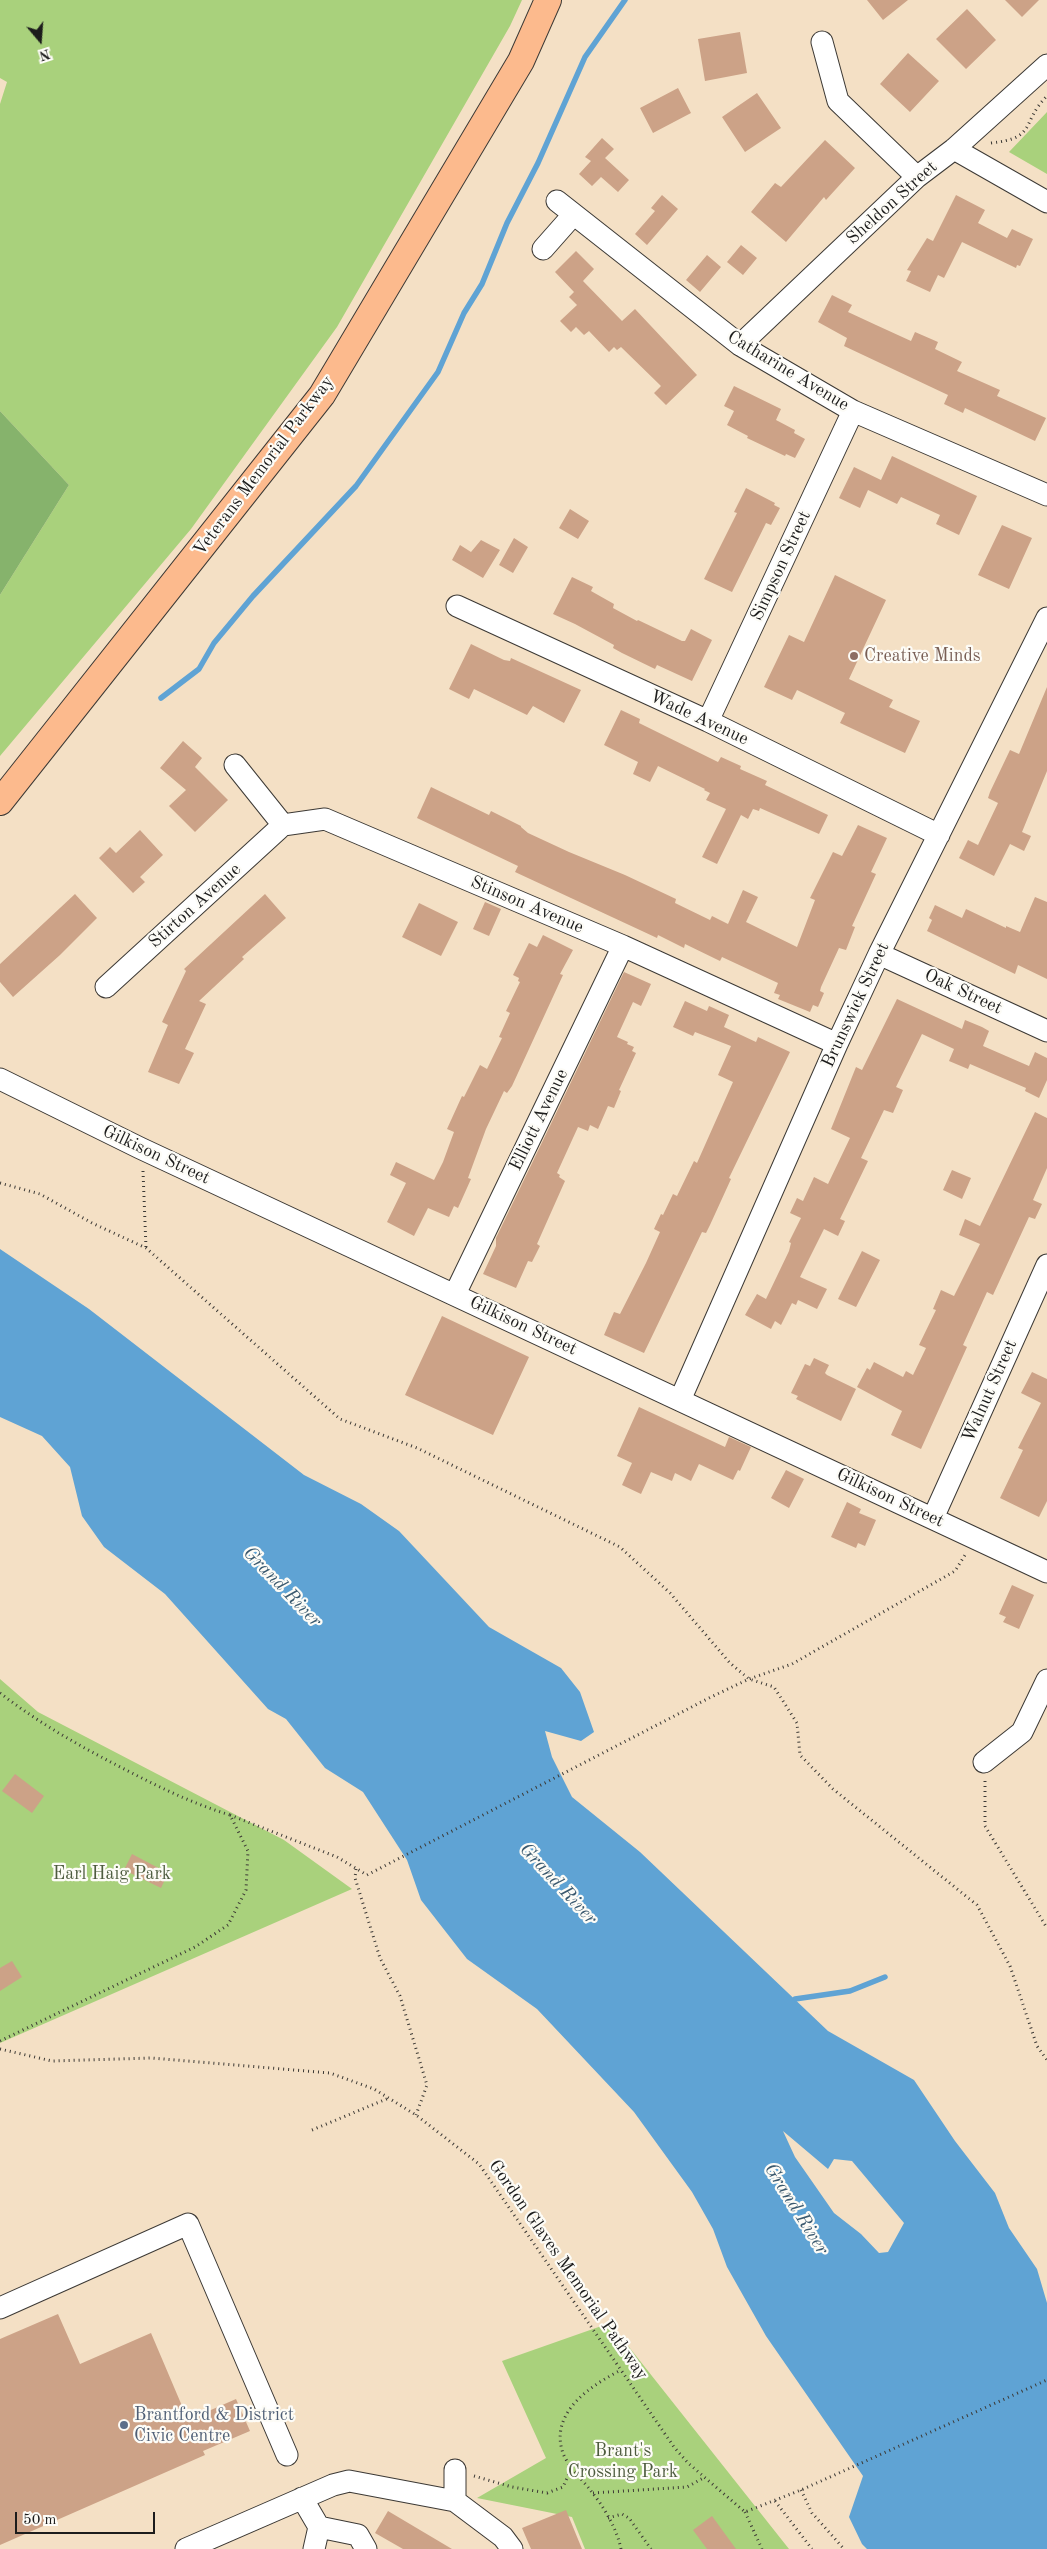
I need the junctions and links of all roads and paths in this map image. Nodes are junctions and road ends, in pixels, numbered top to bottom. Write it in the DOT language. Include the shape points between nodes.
graph roads {
  1 [pos="548,0"];
  2 [pos="822,42"];
  3 [pos="1047,65"];
  4 [pos="1047,96"];
  5 [pos="988,143"];
  6 [pos="954,149"];
  7 [pos="917,177"];
  8 [pos="1047,202"];
  9 [pos="543,249"];
  10 [pos="740,345"];
  11 [pos="853,411"];
  12 [pos="1047,495"];
  13 [pos="457,606"];
  14 [pos="1047,618"];
  15 [pos="708,721"];
  16 [pos="235,765"];
  17 [pos="0,802"];
  18 [pos="283,825"];
  19 [pos="939,835"];
  20 [pos="623,946"];
  21 [pos="879,954"];
  22 [pos="106,987"];
  23 [pos="1047,1031"];
  24 [pos="837,1044"];
  25 [pos="0,1079"];
  26 [pos="140,1148"];
  27 [pos="0,1183"];
  28 [pos="146,1248"];
  29 [pos="1047,1265"];
  30 [pos="455,1294"];
  31 [pos="680,1400"];
  32 [pos="933,1518"];
  33 [pos="954,1571"];
  34 [pos="1047,1572"];
  35 [pos="749,1678"];
  36 [pos="1047,1680"];
  37 [pos="0,1693"];
  38 [pos="984,1762"];
  39 [pos="230,1815"];
  40 [pos="356,1869"];
  41 [pos="1047,1928"];
  42 [pos="0,2041"];
  43 [pos="0,2049"];
  44 [pos="1047,2060"];
  45 [pos="389,2098"];
  46 [pos="416,2115"];
  47 [pos="312,2130"];
  48 [pos="0,2308"];
  49 [pos="621,2370"];
  50 [pos="1047,2380"];
  51 [pos="287,2455"];
  52 [pos="572,2467"];
  53 [pos="464,2473"];
  54 [pos="705,2477"];
  55 [pos="801,2490"];
  56 [pos="594,2493"];
  57 [pos="302,2498"];
  58 [pos="455,2501"];
  59 [pos="775,2501"];
  60 [pos="745,2512"];
  61 [pos="608,2518"];
  62 [pos="319,2527"];
  63 [pos="186,2549"];
  64 [pos="314,2549"];
  65 [pos="366,2549"];
  66 [pos="512,2549"];
  67 [pos="621,2549"];
  68 [pos="651,2549"];
  69 [pos="762,2549"];
  70 [pos="812,2549"];
  71 [pos="844,2549"];
  1 -- 17 [label="main road, Veterans Memorial Parkway" via="521,61 322,395"];
  2 -- 7 [label="street" via="838,100"];
  3 -- 6 [label="street, Sheldon Street"];
  4 -- 5 [label="path" via="1034,112 1026,130 1017,138"];
  6 -- 7 [label="street, Sheldon Street"];
  6 -- 8 [label="street"];
  7 -- 10 [label="street, Sheldon Street"];
  9 -- 10 [label="street, Catharine Avenue" via="565,208"];
  10 -- 11 [label="street, Catharine Avenue"];
  11 -- 12 [label="street, Catharine Avenue"];
  11 -- 15 [label="street, Simpson Street"];
  13 -- 15 [label="street, Wade Avenue"];
  14 -- 19 [label="street, Brunswick Street"];
  15 -- 19 [label="street, Wade Avenue"];
  16 -- 18 [label="street"];
  18 -- 20 [label="street, Stinson Avenue" via="324,818"];
  18 -- 22 [label="street, Stirton Avenue"];
  19 -- 21 [label="street, Brunswick Street"];
  20 -- 24 [label="street, Stinson Avenue"];
  20 -- 30 [label="street, Elliott Avenue"];
  21 -- 23 [label="street, Oak Street"];
  21 -- 24 [label="street, Brunswick Street"];
  24 -- 31 [label="street, Brunswick Street"];
  25 -- 26 [label="street, Gilkison Street"];
  26 -- 28 [label="path"];
  26 -- 30 [label="street, Gilkison Street"];
  27 -- 28 [label="path" via="40,1194"];
  28 -- 35 [label="path" via="340,1419 416,1448 620,1547 670,1593 730,1663"];
  29 -- 32 [label="street, Walnut Street"];
  30 -- 31 [label="street, Gilkison Street"];
  31 -- 32 [label="street, Gilkison Street"];
  32 -- 34 [label="street, Gilkison Street"];
  33 -- 35 [label="path" via="792,1664"];
  35 -- 40 [label="path" via="386,1867 367,1875"];
  35 -- 44 [label="path" via="774,1687 797,1723 800,1754 833,1789 977,1905 1010,1966 1037,2046"];
  36 -- 38 [label="street" via="1022,1732"];
  37 -- 39 [label="path" via="40,1723 91,1752 202,1806"];
  38 -- 41 [label="path" via="985,1826"];
  39 -- 40 [label="path" via="337,1857"];
  39 -- 42 [label="path" via="248,1851 246,1890 228,1925 195,1947"];
  40 -- 46 [label="path" via="355,1878 380,1958 400,1996 427,2085"];
  43 -- 45 [label="path, Gordon Glaves Memorial Pathway" via="52,2061 152,2058 330,2073"];
  45 -- 46 [label="path, Gordon Glaves Memorial Pathway"];
  45 -- 47 [label="path"];
  46 -- 49 [label="path, Gordon Glaves Memorial Pathway" via="479,2164"];
  48 -- 51 [label="street" via="188,2224"];
  49 -- 52 [label="path" via="588,2389 571,2407 561,2428 562,2450"];
  49 -- 54 [label="path, Gordon Glaves Memorial Pathway" via="674,2446"];
  50 -- 55 [label="path"];
  52 -- 53 [label="path" via="563,2487 547,2493"];
  52 -- 56 [label="path"];
  53 -- 58 [label="street"];
  54 -- 56 [label="path" via="687,2487"];
  54 -- 60 [label="path, Gordon Glaves Memorial Pathway"];
  55 -- 59 [label="path"];
  55 -- 71 [label="path" via="812,2513"];
  56 -- 61 [label="path"];
  57 -- 58 [label="street" via="349,2481"];
  57 -- 62 [label="street"];
  57 -- 63 [label="street"];
  58 -- 66 [label="street" via="503,2537"];
  59 -- 60 [label="path"];
  59 -- 70 [label="path"];
  60 -- 69 [label="path"];
  61 -- 67 [label="path" via="618,2535"];
  61 -- 68 [label="path" via="622,2514 629,2518"];
  62 -- 64 [label="street"];
  62 -- 65 [label="street" via="358,2535"];
}
